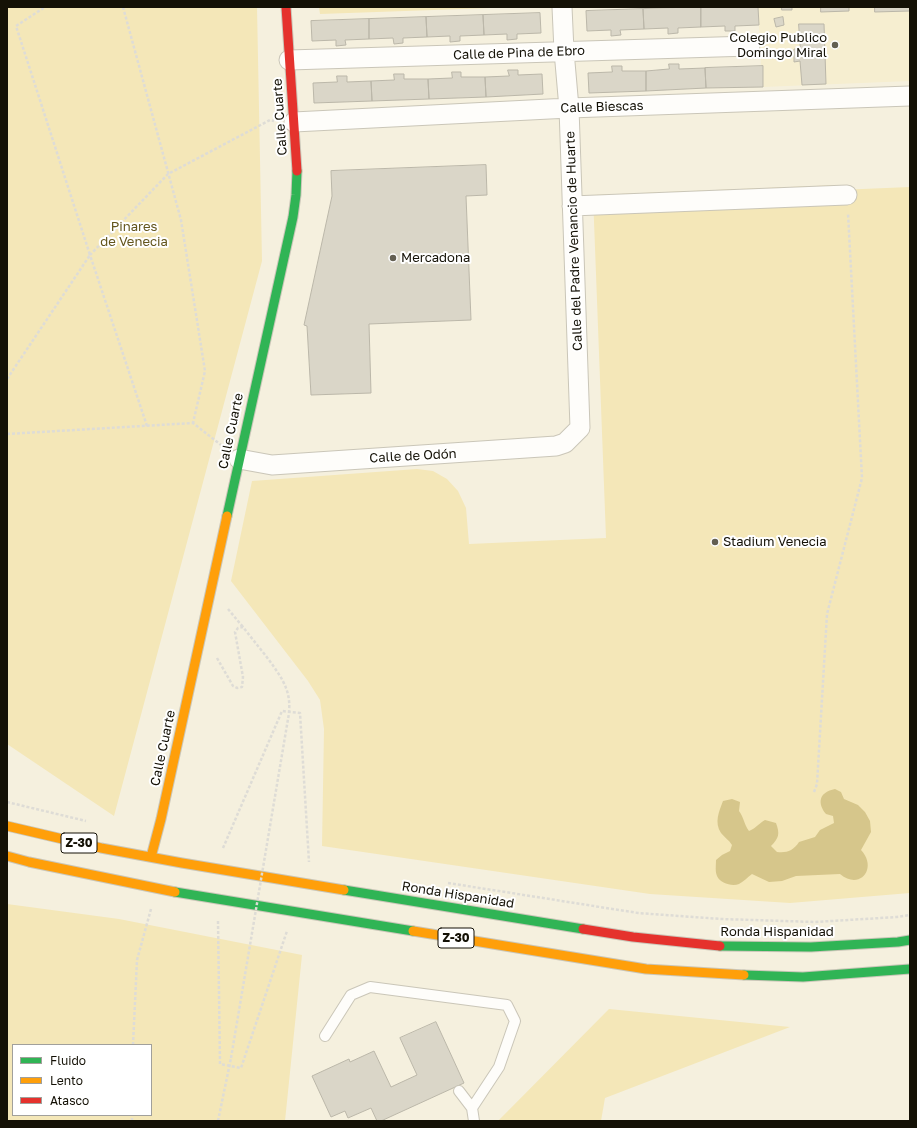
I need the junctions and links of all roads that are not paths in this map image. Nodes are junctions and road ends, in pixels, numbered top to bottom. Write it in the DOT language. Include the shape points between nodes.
graph roads {
  1 [pos="286,7"];
  2 [pos="562,7"];
  3 [pos="750,46"];
  4 [pos="564,51"];
  5 [pos="289,60"];
  6 [pos="910,96"];
  7 [pos="569,108"];
  8 [pos="294,122"];
  9 [pos="847,195"];
  10 [pos="572,206"];
  11 [pos="580,428"];
  12 [pos="239,458"];
  13 [pos="7,826"];
  14 [pos="7,856"];
  15 [pos="151,861"];
  16 [pos="153,876"];
  17 [pos="156,888"];
  18 [pos="910,940"];
  19 [pos="910,970"];
  20 [pos="325,1036"];
  21 [pos="459,1091"];
  22 [pos="472,1108"];
  23 [pos="474,1121"];
  1 -- 5 [label="main road, Calle Cuarte"];
  2 -- 4 [label="street, Calle del Padre Venancio de Huarte"];
  3 -- 4 [label="street, Calle de Pina de Ebro"];
  4 -- 5 [label="street, Calle de Pina de Ebro"];
  4 -- 7 [label="street, Calle del Padre Venancio de Huarte"];
  5 -- 8 [label="main road, Calle Cuarte"];
  6 -- 7 [label="street, Calle Biescas"];
  7 -- 8 [label="street, Calle Biescas"];
  7 -- 10 [label="street, Calle del Padre Venancio de Huarte"];
  8 -- 12 [label="main road, Calle Cuarte" via="297,173 293,218"];
  9 -- 10 [label="street"];
  10 -- 11 [label="street, Calle del Padre Venancio de Huarte"];
  11 -- 12 [label="street, Calle de Odón" via="565,443 556,446 272,464"];
  12 -- 15 [label="main road, Calle Cuarte"];
  13 -- 15 [label="main road, Ronda Hispanidad / Z-30"];
  14 -- 17 [label="main road, Z-30"];
  15 -- 18 [label="main road, Ronda Hispanidad / Z-30" via="633,937 719,946 811,947"];
  16 -- 17 [label="main road"];
  17 -- 19 [label="main road, Z-30" via="646,969 803,977"];
  20 -- 22 [label="lane" via="351,995 370,987 507,1005 515,1021 499,1067"];
  21 -- 22 [label="lane"];
  22 -- 23 [label="lane"];
}
